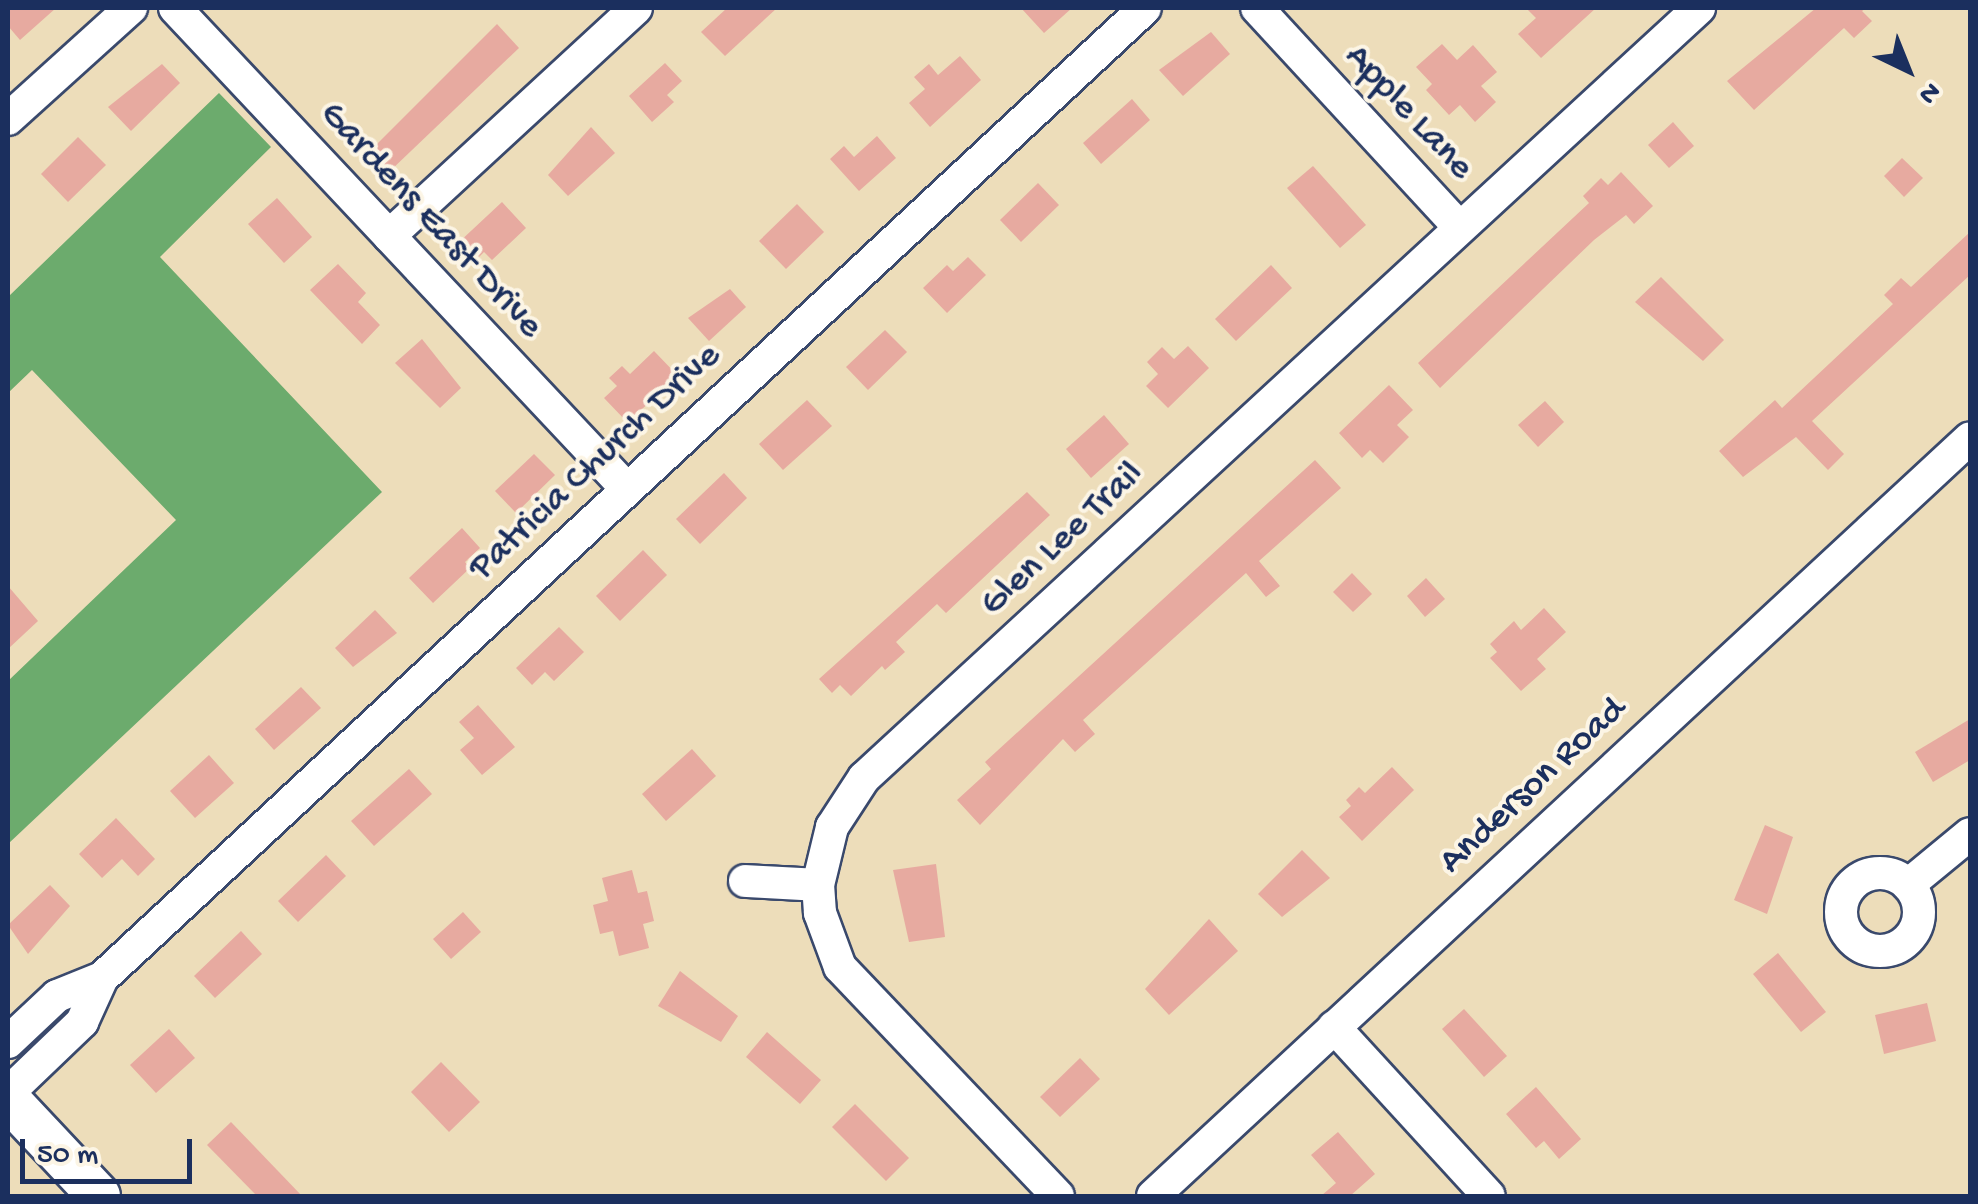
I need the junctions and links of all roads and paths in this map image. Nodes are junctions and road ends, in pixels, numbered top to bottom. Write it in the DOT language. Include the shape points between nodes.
graph roads {
  1 [pos="131,8"];
  2 [pos="174,8"];
  3 [pos="636,8"];
  4 [pos="1145,8"];
  5 [pos="1257,8"];
  6 [pos="1699,8"];
  7 [pos="8,120"];
  8 [pos="1460,228"];
  9 [pos="389,236"];
  10 [pos="1970,438"];
  11 [pos="627,489"];
  12 [pos="1970,834"];
  13 [pos="745,881"];
  14 [pos="818,884"];
  15 [pos="1908,885"];
  16 [pos="102,978"];
  17 [pos="1334,1027"];
  18 [pos="8,1042"];
  19 [pos="8,1096"];
  20 [pos="99,1196"];
  21 [pos="1058,1196"];
  22 [pos="1153,1196"];
  23 [pos="1490,1196"];
  1 -- 7 [label="street"];
  2 -- 9 [label="street, Gardens East Drive"];
  3 -- 9 [label="street"];
  4 -- 11 [label="street, Patricia Church Drive"];
  5 -- 8 [label="street, Apple Lane"];
  6 -- 8 [label="street, Glen Lee Trail"];
  8 -- 14 [label="street, Glen Lee Trail" via="864,778 832,826"];
  9 -- 11 [label="street, Gardens East Drive"];
  10 -- 17 [label="street, Anderson Road"];
  11 -- 16 [label="street, Patricia Church Drive"];
  12 -- 15 [label="street"];
  13 -- 14 [label="street"];
  14 -- 21 [label="street, Glen Lee Trail" via="820,914 840,967"];
  16 -- 18 [label="street, Patricia Church Drive" via="57,996"];
  16 -- 19 [label="street, Patricia Church Drive" via="82,1022"];
  17 -- 22 [label="street, Anderson Road"];
  17 -- 23 [label="street"];
  19 -- 20 [label="main road"];
}
